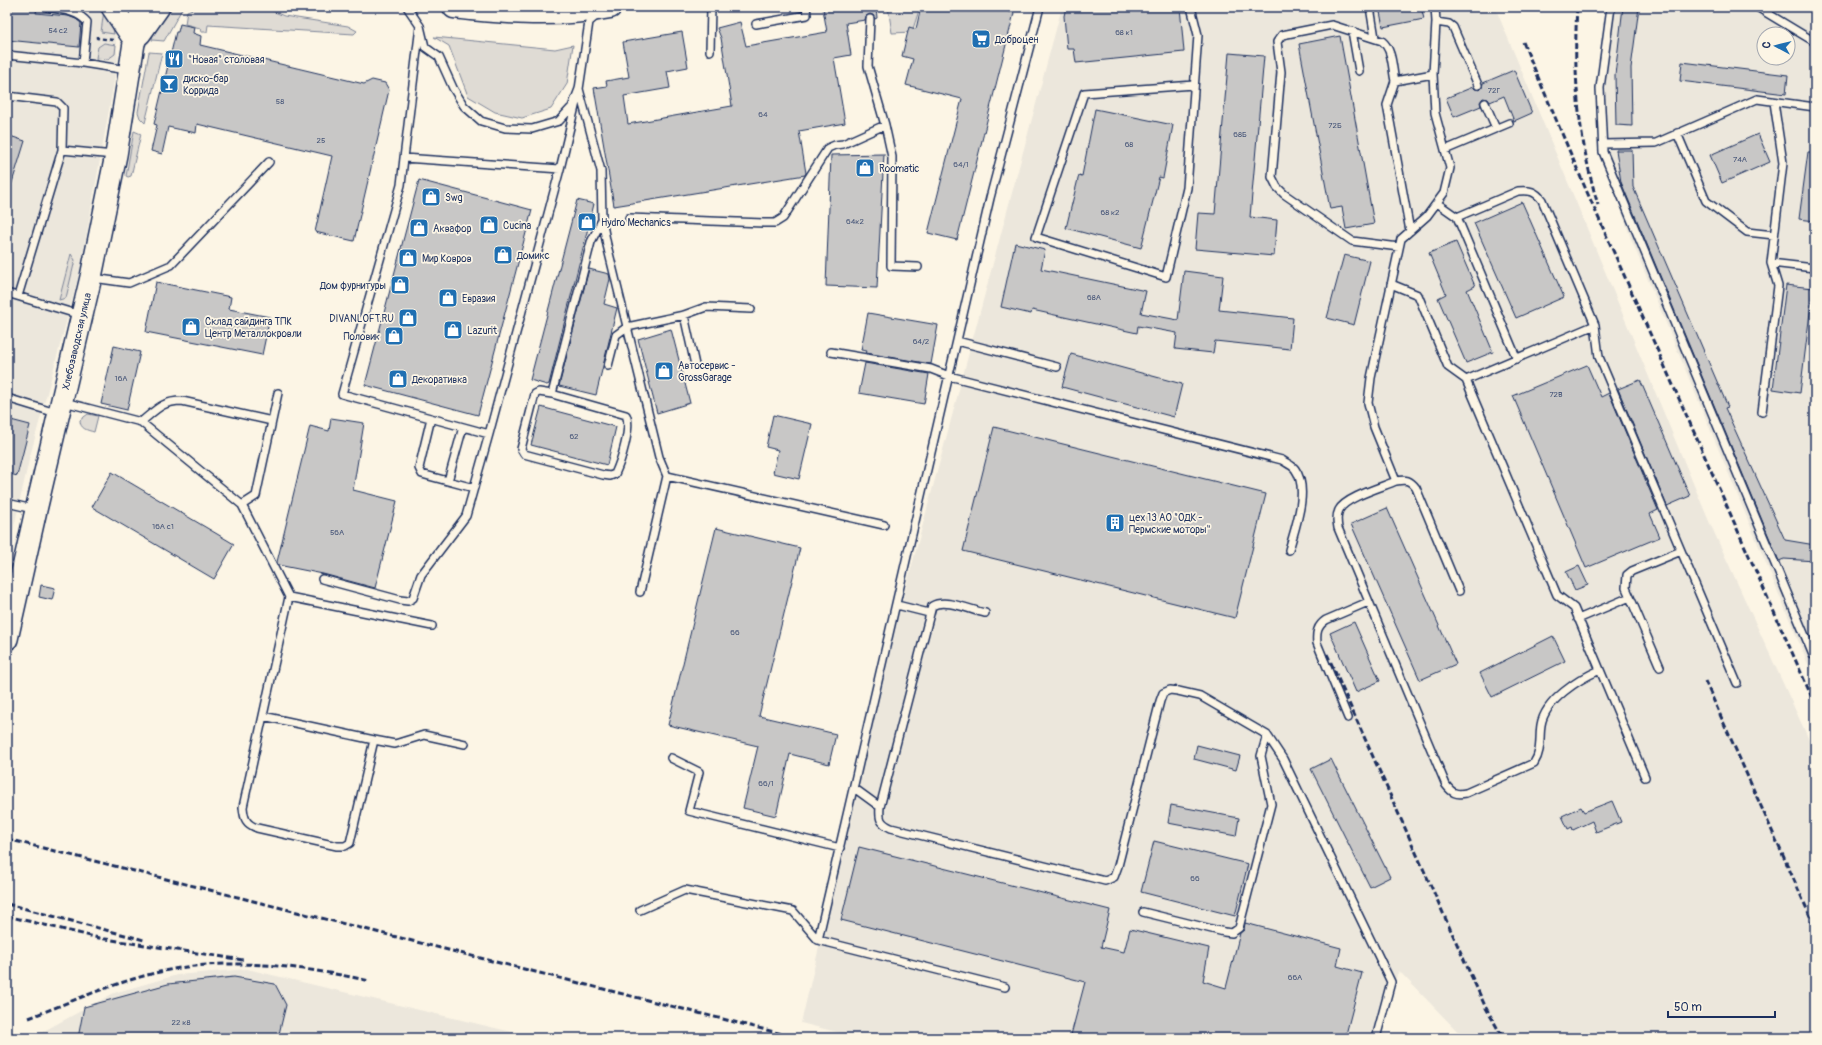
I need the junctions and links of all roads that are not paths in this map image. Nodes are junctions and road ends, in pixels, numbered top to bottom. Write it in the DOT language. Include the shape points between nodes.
graph roads {
  1 [pos="47,7"];
  2 [pos="112,7"];
  3 [pos="127,7"];
  4 [pos="142,7"];
  5 [pos="158,7"];
  6 [pos="407,7"];
  7 [pos="454,7"];
  8 [pos="607,7"];
  9 [pos="711,7"];
  10 [pos="806,7"];
  11 [pos="1040,7"];
  12 [pos="1192,7"];
  13 [pos="1370,7"];
  14 [pos="1435,7"];
  15 [pos="1611,7"];
  16 [pos="1757,7"];
  17 [pos="870,20"];
  18 [pos="1436,22"];
  19 [pos="756,24"];
  20 [pos="420,26"];
  21 [pos="1352,30"];
  22 [pos="1375,38"];
  23 [pos="135,41"];
  24 [pos="1815,42"];
  25 [pos="710,51"];
  26 [pos="7,55"];
  27 [pos="83,63"];
  28 [pos="130,70"];
  29 [pos="1359,71"];
  30 [pos="1432,74"];
  31 [pos="1395,81"];
  32 [pos="1194,85"];
  33 [pos="1478,85"];
  34 [pos="579,89"];
  35 [pos="7,96"];
  36 [pos="1774,102"];
  37 [pos="1485,104"];
  38 [pos="1815,107"];
  39 [pos="1508,123"];
  40 [pos="885,125"];
  41 [pos="1496,128"];
  42 [pos="1677,133"];
  43 [pos="1603,144"];
  44 [pos="62,150"];
  45 [pos="1445,150"];
  46 [pos="116,155"];
  47 [pos="404,158"];
  48 [pos="269,162"];
  49 [pos="560,169"];
  50 [pos="1437,202"];
  51 [pos="629,218"];
  52 [pos="1457,218"];
  53 [pos="602,220"];
  54 [pos="1410,231"];
  55 [pos="1774,235"];
  56 [pos="1399,247"];
  57 [pos="1771,263"];
  58 [pos="918,267"];
  59 [pos="1814,268"];
  60 [pos="91,277"];
  61 [pos="1391,284"];
  62 [pos="7,293"];
  63 [pos="18,296"];
  64 [pos="751,310"];
  65 [pos="82,315"];
  66 [pos="684,315"];
  67 [pos="1595,326"];
  68 [pos="627,327"];
  69 [pos="957,341"];
  70 [pos="831,352"];
  71 [pos="1517,359"];
  72 [pos="694,365"];
  73 [pos="608,366"];
  74 [pos="1057,367"];
  75 [pos="949,376"];
  76 [pos="1466,380"];
  77 [pos="278,393"];
  78 [pos="552,394"];
  79 [pos="7,398"];
  80 [pos="60,407"];
  81 [pos="1762,412"];
  82 [pos="431,418"];
  83 [pos="272,421"];
  84 [pos="141,422"];
  85 [pos="463,427"];
  86 [pos="489,434"];
  87 [pos="666,476"];
  88 [pos="1396,481"];
  89 [pos="448,482"];
  90 [pos="474,488"];
  91 [pos="7,503"];
  92 [pos="242,505"];
  93 [pos="36,510"];
  94 [pos="884,525"];
  95 [pos="1289,550"];
  96 [pos="1681,551"];
  97 [pos="322,579"];
  98 [pos="1459,590"];
  99 [pos="640,592"];
  100 [pos="289,597"];
  101 [pos="1630,597"];
  102 [pos="1368,602"];
  103 [pos="897,605"];
  104 [pos="929,613"];
  105 [pos="985,613"];
  106 [pos="1578,619"];
  107 [pos="432,626"];
  108 [pos="7,639"];
  109 [pos="1813,655"];
  110 [pos="1660,667"];
  111 [pos="1600,670"];
  112 [pos="1737,683"];
  113 [pos="263,716"];
  114 [pos="1348,718"];
  115 [pos="1267,735"];
  116 [pos="374,740"];
  117 [pos="465,744"];
  118 [pos="671,758"];
  119 [pos="1645,777"];
  120 [pos="854,788"];
  121 [pos="880,807"];
  122 [pos="840,848"];
  123 [pos="640,910"];
  124 [pos="1143,912"];
  125 [pos="818,940"];
  126 [pos="1005,987"];
  127 [pos="1376,1038"];
  1 -- 27 [label="lane" via="73,12 87,22"];
  2 -- 23 [label="main road"];
  3 -- 23 [label="main road"];
  4 -- 23 [label="main road, Хлебозаводская улица"];
  5 -- 23 [label="main road"];
  6 -- 20 [label="lane"];
  7 -- 8 [label="main road" via="543,14"];
  8 -- 34 [label="lane" via="589,22"];
  9 -- 25 [label="lane"];
  10 -- 19 [label="lane" via="807,15"];
  11 -- 69 [label="lane" via="990,198"];
  12 -- 32 [label="lane" via="1198,35"];
  13 -- 22 [label="lane"];
  14 -- 18 [label="lane"];
  15 -- 43 [label="lane" via="1600,88"];
  16 -- 24 [label="lane"];
  17 -- 40 [label="lane" via="868,66"];
  18 -- 30 [label="lane"];
  18 -- 33 [label="lane" via="1453,27"];
  20 -- 34 [label="lane" via="425,47 438,57 464,106 481,121 506,128 532,129 553,123 572,107"];
  20 -- 47 [label="lane"];
  21 -- 22 [label="lane"];
  21 -- 29 [label="lane"];
  21 -- 56 [label="lane" via="1332,24 1282,35 1277,42 1281,72 1272,177 1284,194 1352,241"];
  22 -- 31 [label="lane" via="1387,45"];
  23 -- 28 [label="main road, Хлебозаводская улица"];
  26 -- 27 [label="lane"];
  27 -- 28 [label="lane"];
  28 -- 46 [label="main road, Хлебозаводская улица"];
  30 -- 31 [label="lane"];
  30 -- 45 [label="lane" via="1435,113"];
  31 -- 54 [label="lane" via="1387,105"];
  32 -- 32 [label="lane" via="1084,93 1036,237 1166,277 1186,188"];
  34 -- 49 [label="lane"];
  34 -- 53 [label="lane" via="601,171"];
  35 -- 44 [label="lane" via="58,102 63,108"];
  36 -- 38 [label="lane"];
  36 -- 42 [label="lane" via="1756,99"];
  36 -- 55 [label="lane" via="1783,163"];
  37 -- 41 [label="lane"];
  39 -- 41 [label="lane"];
  40 -- 51 [label="lane" via="828,148 786,214 775,222"];
  40 -- 58 [label="lane" via="892,157 891,266"];
  41 -- 45 [label="lane"];
  42 -- 43 [label="lane" via="1656,143"];
  42 -- 55 [label="lane" via="1706,201 1747,232"];
  43 -- 109 [label="lane" via="1603,152 1621,196"];
  44 -- 46 [label="lane"];
  44 -- 63 [label="lane"];
  45 -- 50 [label="lane" via="1450,168 1444,193"];
  46 -- 60 [label="main road, Хлебозаводская улица"];
  47 -- 49 [label="lane"];
  47 -- 82 [label="lane" via="401,184 342,394"];
  48 -- 60 [label="lane" via="171,265 129,282"];
  49 -- 86 [label="lane"];
  50 -- 52 [label="lane"];
  50 -- 54 [label="lane" via="1427,216"];
  52 -- 67 [label="lane" via="1518,192 1528,190 1536,193 1542,200"];
  52 -- 71 [label="lane"];
  53 -- 68 [label="lane"];
  53 -- 78 [label="lane" via="591,242"];
  54 -- 56 [label="lane" via="1401,239"];
  55 -- 57 [label="lane"];
  56 -- 61 [label="lane"];
  57 -- 59 [label="lane"];
  57 -- 81 [label="lane" via="1778,286"];
  60 -- 65 [label="main road, Хлебозаводская улица"];
  61 -- 76 [label="lane" via="1418,295 1448,366"];
  61 -- 88 [label="lane" via="1368,403 1374,427"];
  62 -- 63 [label="lane"];
  63 -- 65 [label="lane"];
  64 -- 66 [label="lane" via="706,307"];
  65 -- 80 [label="main road, Хлебозаводская улица"];
  66 -- 68 [label="lane"];
  66 -- 72 [label="lane"];
  67 -- 71 [label="lane"];
  67 -- 96 [label="lane" via="1599,357"];
  68 -- 73 [label="lane" via="616,335"];
  68 -- 87 [label="lane"];
  69 -- 74 [label="lane"];
  69 -- 75 [label="lane"];
  70 -- 75 [label="lane" via="931,369"];
  71 -- 76 [label="lane"];
  75 -- 95 [label="lane" via="1282,460 1294,468 1301,482 1302,501"];
  75 -- 103 [label="lane"];
  76 -- 106 [label="lane" via="1557,595 1574,608"];
  77 -- 83 [label="lane"];
  78 -- 78 [label="lane" via="626,415 629,420 628,428 615,474 603,475 524,454 521,449 522,440 535,394"];
  79 -- 80 [label="lane"];
  80 -- 84 [label="lane"];
  80 -- 93 [label="main road, Хлебозаводская улица"];
  82 -- 85 [label="lane"];
  82 -- 89 [label="lane" via="419,468 422,474"];
  83 -- 84 [label="lane" via="182,401 169,401"];
  83 -- 92 [label="lane" via="256,496"];
  84 -- 92 [label="lane"];
  85 -- 86 [label="lane"];
  85 -- 89 [label="lane"];
  86 -- 90 [label="lane"];
  87 -- 94 [label="lane"];
  87 -- 99 [label="lane"];
  88 -- 98 [label="lane" via="1404,479 1416,488"];
  88 -- 102 [label="lane" via="1345,503 1338,511 1336,519"];
  89 -- 90 [label="lane"];
  90 -- 97 [label="lane" via="466,516 421,574 413,598 408,601"];
  91 -- 93 [label="lane"];
  92 -- 100 [label="lane"];
  93 -- 108 [label="main road, Хлебозаводская улица"];
  96 -- 101 [label="lane" via="1632,571 1627,576 1626,588"];
  96 -- 112 [label="lane"];
  100 -- 107 [label="lane"];
  100 -- 113 [label="lane"];
  101 -- 106 [label="lane"];
  101 -- 110 [label="lane"];
  102 -- 111 [label="lane" via="1451,792 1466,793 1534,763 1539,756 1544,714 1550,705 1581,678"];
  102 -- 114 [label="lane" via="1326,620 1320,624 1316,633 1316,643"];
  103 -- 104 [label="lane"];
  103 -- 120 [label="lane"];
  104 -- 105 [label="lane" via="932,606 938,602"];
  104 -- 121 [label="lane"];
  106 -- 111 [label="lane"];
  111 -- 119 [label="lane"];
  113 -- 116 [label="lane"];
  113 -- 116 [label="lane" via="244,807 244,818 249,825 257,828 337,846 350,843"];
  115 -- 121 [label="lane" via="1200,696 1170,690 1163,693 1118,866 1114,877 1105,881 891,828 883,825 879,819"];
  115 -- 124 [label="lane" via="1261,756 1271,804 1239,928 1232,932 1224,932"];
  115 -- 127 [label="lane" via="1283,759 1391,982"];
  116 -- 117 [label="lane" via="395,744 424,735"];
  118 -- 122 [label="lane" via="699,772 689,811"];
  120 -- 121 [label="lane"];
  120 -- 122 [label="lane"];
  122 -- 125 [label="lane"];
  123 -- 125 [label="lane" via="685,890 792,911"];
  125 -- 126 [label="lane"];
}
